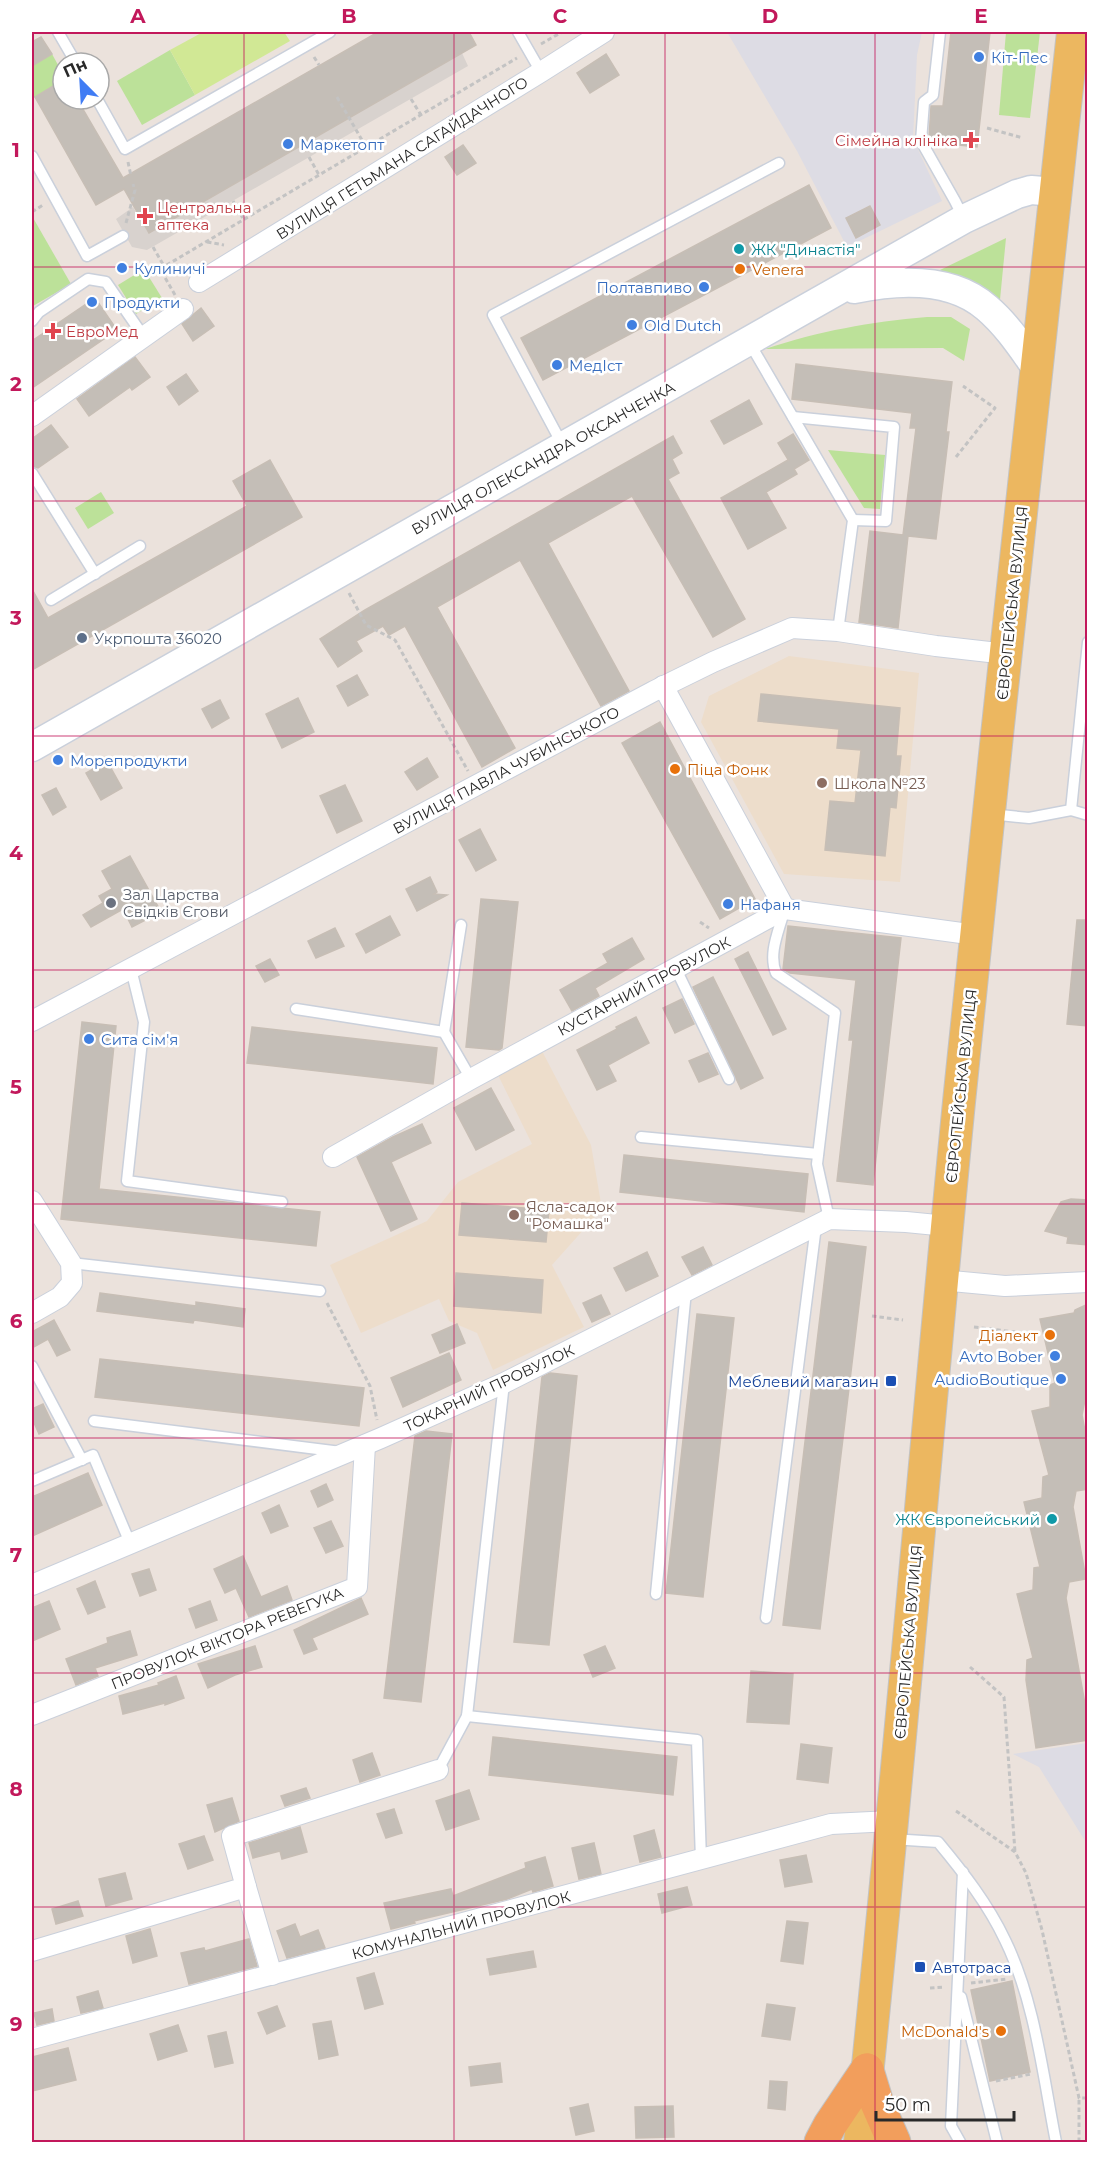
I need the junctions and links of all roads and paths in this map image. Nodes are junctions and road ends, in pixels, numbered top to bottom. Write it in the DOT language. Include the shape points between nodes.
graph roads {
  1 [pos="58,32"];
  2 [pos="330,32"];
  3 [pos="518,32"];
  4 [pos="562,32"];
  5 [pos="604,32"];
  6 [pos="940,32"];
  7 [pos="1073,32"];
  8 [pos="69,51"];
  9 [pos="529,51"];
  10 [pos="541,72"];
  11 [pos="337,97"];
  12 [pos="411,99"];
  13 [pos="104,111"];
  14 [pos="421,115"];
  15 [pos="987,128"];
  16 [pos="1023,138"];
  17 [pos="366,148"];
  18 [pos="32,156"];
  19 [pos="309,157"];
  20 [pos="779,163"];
  21 [pos="319,175"];
  22 [pos="133,184"];
  23 [pos="1056,192"];
  24 [pos="232,201"];
  25 [pos="964,219"];
  26 [pos="244,220"];
  27 [pos="123,236"];
  28 [pos="153,247"];
  29 [pos="165,266"];
  30 [pos="199,282"];
  31 [pos="832,294"];
  32 [pos="183,309"];
  33 [pos="32,321"];
  34 [pos="144,337"];
  35 [pos="749,341"];
  36 [pos="1038,369"];
  37 [pos="963,386"];
  38 [pos="32,416"];
  39 [pos="793,417"];
  40 [pos="563,446"];
  41 [pos="956,457"];
  42 [pos="32,473"];
  43 [pos="853,519"];
  44 [pos="140,546"];
  45 [pos="95,574"];
  46 [pos="346,587"];
  47 [pos="51,600"];
  48 [pos="838,631"];
  49 [pos="1088,642"];
  50 [pos="1007,654"];
  51 [pos="663,686"];
  52 [pos="33,743"];
  53 [pos="476,786"];
  54 [pos="1071,810"];
  55 [pos="990,814"];
  56 [pos="1088,815"];
  57 [pos="785,909"];
  58 [pos="461,925"];
  59 [pos="976,936"];
  60 [pos="131,969"];
  61 [pos="676,969"];
  62 [pos="296,1009"];
  63 [pos="32,1021"];
  64 [pos="444,1032"];
  65 [pos="729,1078"];
  66 [pos="471,1079"];
  67 [pos="641,1137"];
  68 [pos="818,1154"];
  69 [pos="333,1157"];
  70 [pos="32,1201"];
  71 [pos="282,1202"];
  72 [pos="823,1222"];
  73 [pos="947,1226"];
  74 [pos="71,1263"];
  75 [pos="941,1280"];
  76 [pos="1088,1282"];
  77 [pos="320,1291"];
  78 [pos="686,1291"];
  79 [pos="32,1313"];
  80 [pos="872,1316"];
  81 [pos="903,1320"];
  82 [pos="974,1327"];
  83 [pos="1015,1332"];
  84 [pos="32,1366"];
  85 [pos="504,1383"];
  86 [pos="94,1421"];
  87 [pos="373,1441"];
  88 [pos="346,1453"];
  89 [pos="82,1460"];
  90 [pos="32,1481"];
  91 [pos="130,1543"];
  92 [pos="32,1585"];
  93 [pos="656,1594"];
  94 [pos="766,1618"];
  95 [pos="970,1666"];
  96 [pos="32,1715"];
  97 [pos="467,1716"];
  98 [pos="438,1770"];
  99 [pos="956,1811"];
  100 [pos="890,1830"];
  101 [pos="1015,1852"];
  102 [pos="701,1860"];
  103 [pos="963,1872"];
  104 [pos="246,1887"];
  105 [pos="32,1951"];
  106 [pos="272,1975"];
  107 [pos="1012,1978"];
  108 [pos="958,1985"];
  109 [pos="930,1988"];
  110 [pos="32,2039"];
  111 [pos="867,2070"];
  112 [pos="1032,2074"];
  113 [pos="982,2084"];
  114 [pos="1079,2098"];
  115 [pos="1088,2098"];
  116 [pos="821,2142"];
  117 [pos="860,2142"];
  118 [pos="894,2142"];
  119 [pos="960,2142"];
  120 [pos="997,2142"];
  121 [pos="1056,2142"];
  122 [pos="1079,2142"];
  1 -- 8 [label="lane"];
  2 -- 13 [label="lane" via="125,149"];
  3 -- 9 [label="lane"];
  4 -- 9 [label="path"];
  5 -- 10 [label="street, ВУЛИЦЯ ГЕТЬМАНА САГАЙДАЧНОГО"];
  6 -- 25 [label="lane" via="933,95 924,102 921,141"];
  7 -- 23 [label="main road, ЄВРОПЕЙСЬКА ВУЛИЦЯ" via="1074,66"];
  9 -- 10 [label="lane"];
  9 -- 14 [label="path"];
  10 -- 30 [label="street, ВУЛИЦЯ ГЕТЬМАНА САГАЙДАЧНОГО"];
  11 -- 17 [label="path"];
  12 -- 14 [label="path"];
  14 -- 17 [label="path"];
  15 -- 16 [label="path"];
  17 -- 21 [label="path"];
  18 -- 27 [label="lane" via="87,256"];
  19 -- 21 [label="path"];
  20 -- 40 [label="lane" via="493,315"];
  21 -- 26 [label="path"];
  22 -- 27 [label="path" via="135,190"];
  23 -- 25 [label="main road, ВУЛИЦЯ ОЛЕКСАНДРА ОКСАНЧЕНКА" via="1031,190 1017,194"];
  23 -- 36 [label="main road, ЄВРОПЕЙСЬКА ВУЛИЦЯ"];
  24 -- 26 [label="path"];
  25 -- 31 [label="main road, ВУЛИЦЯ ОЛЕКСАНДРА ОКСАНЧЕНКА"];
  26 -- 29 [label="path"];
  28 -- 29 [label="path"];
  29 -- 32 [label="path" via="160,269"];
  31 -- 35 [label="main road, ВУЛИЦЯ ОЛЕКСАНДРА ОКСАНЧЕНКА"];
  31 -- 36 [label="main road" via="893,283 954,290 986,306"];
  32 -- 34 [label="street"];
  33 -- 34 [label="lane" via="88,279 106,282"];
  34 -- 38 [label="street"];
  35 -- 39 [label="lane"];
  35 -- 40 [label="main road, ВУЛИЦЯ ОЛЕКСАНДРА ОКСАНЧЕНКА"];
  36 -- 50 [label="main road, ЄВРОПЕЙСЬКА ВУЛИЦЯ"];
  37 -- 41 [label="path" via="995,408"];
  39 -- 43 [label="lane"];
  39 -- 43 [label="lane" via="894,427 886,521"];
  40 -- 52 [label="main road, ВУЛИЦЯ ОЛЕКСАНДРА ОКСАНЧЕНКА"];
  42 -- 45 [label="lane"];
  43 -- 48 [label="lane"];
  44 -- 45 [label="lane"];
  45 -- 47 [label="lane"];
  46 -- 53 [label="path" via="366,625 394,640"];
  48 -- 50 [label="street, ВУЛИЦЯ ПАВЛА ЧУБИНСЬКОГО"];
  48 -- 51 [label="street, ВУЛИЦЯ ПАВЛА ЧУБИНСЬКОГО" via="792,628"];
  49 -- 54 [label="lane"];
  50 -- 55 [label="main road, ЄВРОПЕЙСЬКА ВУЛИЦЯ"];
  51 -- 53 [label="street, ВУЛИЦЯ ПАВЛА ЧУБИНСЬКОГО"];
  51 -- 57 [label="street"];
  53 -- 60 [label="street, ВУЛИЦЯ ПАВЛА ЧУБИНСЬКОГО"];
  54 -- 55 [label="lane" via="1029,818"];
  54 -- 56 [label="lane"];
  55 -- 59 [label="main road, ЄВРОПЕЙСЬКА ВУЛИЦЯ"];
  57 -- 59 [label="street"];
  57 -- 61 [label="street, КУСТАРНИЙ ПРОВУЛОК"];
  57 -- 68 [label="lane" via="772,953 776,973 835,1013"];
  58 -- 64 [label="lane"];
  59 -- 73 [label="main road, ЄВРОПЕЙСЬКА ВУЛИЦЯ"];
  60 -- 63 [label="street, ВУЛИЦЯ ПАВЛА ЧУБИНСЬКОГО"];
  60 -- 71 [label="lane" via="144,1023 127,1181"];
  61 -- 65 [label="lane"];
  61 -- 66 [label="street, КУСТАРНИЙ ПРОВУЛОК"];
  62 -- 64 [label="lane"];
  64 -- 66 [label="lane"];
  66 -- 69 [label="street, КУСТАРНИЙ ПРОВУЛОК"];
  67 -- 68 [label="lane"];
  68 -- 72 [label="lane"];
  70 -- 74 [label="street"];
  72 -- 73 [label="street, ТОКАРНИЙ ПРОВУЛОК"];
  72 -- 78 [label="street, ТОКАРНИЙ ПРОВУЛОК"];
  72 -- 94 [label="lane"];
  73 -- 75 [label="main road, ЄВРОПЕЙСЬКА ВУЛИЦЯ"];
  74 -- 77 [label="lane"];
  74 -- 79 [label="street" via="72,1283 60,1297"];
  75 -- 76 [label="street" via="1005,1286"];
  75 -- 100 [label="main road, ЄВРОПЕЙСЬКА ВУЛИЦЯ"];
  77 -- 87 [label="path" via="370,1386"];
  78 -- 85 [label="street, ТОКАРНИЙ ПРОВУЛОК"];
  78 -- 93 [label="lane"];
  80 -- 81 [label="path"];
  82 -- 83 [label="path"];
  84 -- 89 [label="lane"];
  85 -- 87 [label="street, ТОКАРНИЙ ПРОВУЛОК"];
  85 -- 97 [label="lane"];
  86 -- 88 [label="lane"];
  87 -- 88 [label="street, ТОКАРНИЙ ПРОВУЛОК"];
  87 -- 96 [label="street, ПРОВУЛОК ВІКТОРА РЕВЕГУКА" via="357,1587"];
  88 -- 91 [label="street, ТОКАРНИЙ ПРОВУЛОК"];
  89 -- 90 [label="lane"];
  89 -- 91 [label="lane" via="93,1455"];
  91 -- 92 [label="street, ТОКАРНИЙ ПРОВУЛОК"];
  95 -- 101 [label="path" via="1004,1697"];
  97 -- 98 [label="lane"];
  97 -- 102 [label="lane" via="697,1740"];
  98 -- 104 [label="street" via="232,1836"];
  99 -- 101 [label="path"];
  100 -- 102 [label="street, КОМУНАЛЬНИЙ ПРОВУЛОК" via="831,1824"];
  100 -- 103 [label="lane" via="938,1842"];
  100 -- 111 [label="main road, ЄВРОПЕЙСЬКА ВУЛИЦЯ"];
  101 -- 114 [label="path" via="1026,1873 1042,1930"];
  102 -- 106 [label="street, КОМУНАЛЬНИЙ ПРОВУЛОК"];
  103 -- 108 [label="lane"];
  103 -- 121 [label="lane" via="1005,1940 1025,1990"];
  104 -- 105 [label="street"];
  104 -- 106 [label="street"];
  106 -- 110 [label="street, КОМУНАЛЬНИЙ ПРОВУЛОК"];
  107 -- 108 [label="path"];
  108 -- 109 [label="path"];
  108 -- 113 [label="lane"];
  108 -- 119 [label="lane" via="951,2126"];
  111 -- 116 [label="highway"];
  111 -- 117 [label="main road, ЄВРОПЕЙСЬКА ВУЛИЦЯ"];
  111 -- 118 [label="highway"];
  112 -- 113 [label="path"];
  113 -- 120 [label="lane"];
  114 -- 115 [label="path"];
  114 -- 122 [label="path"];
}
